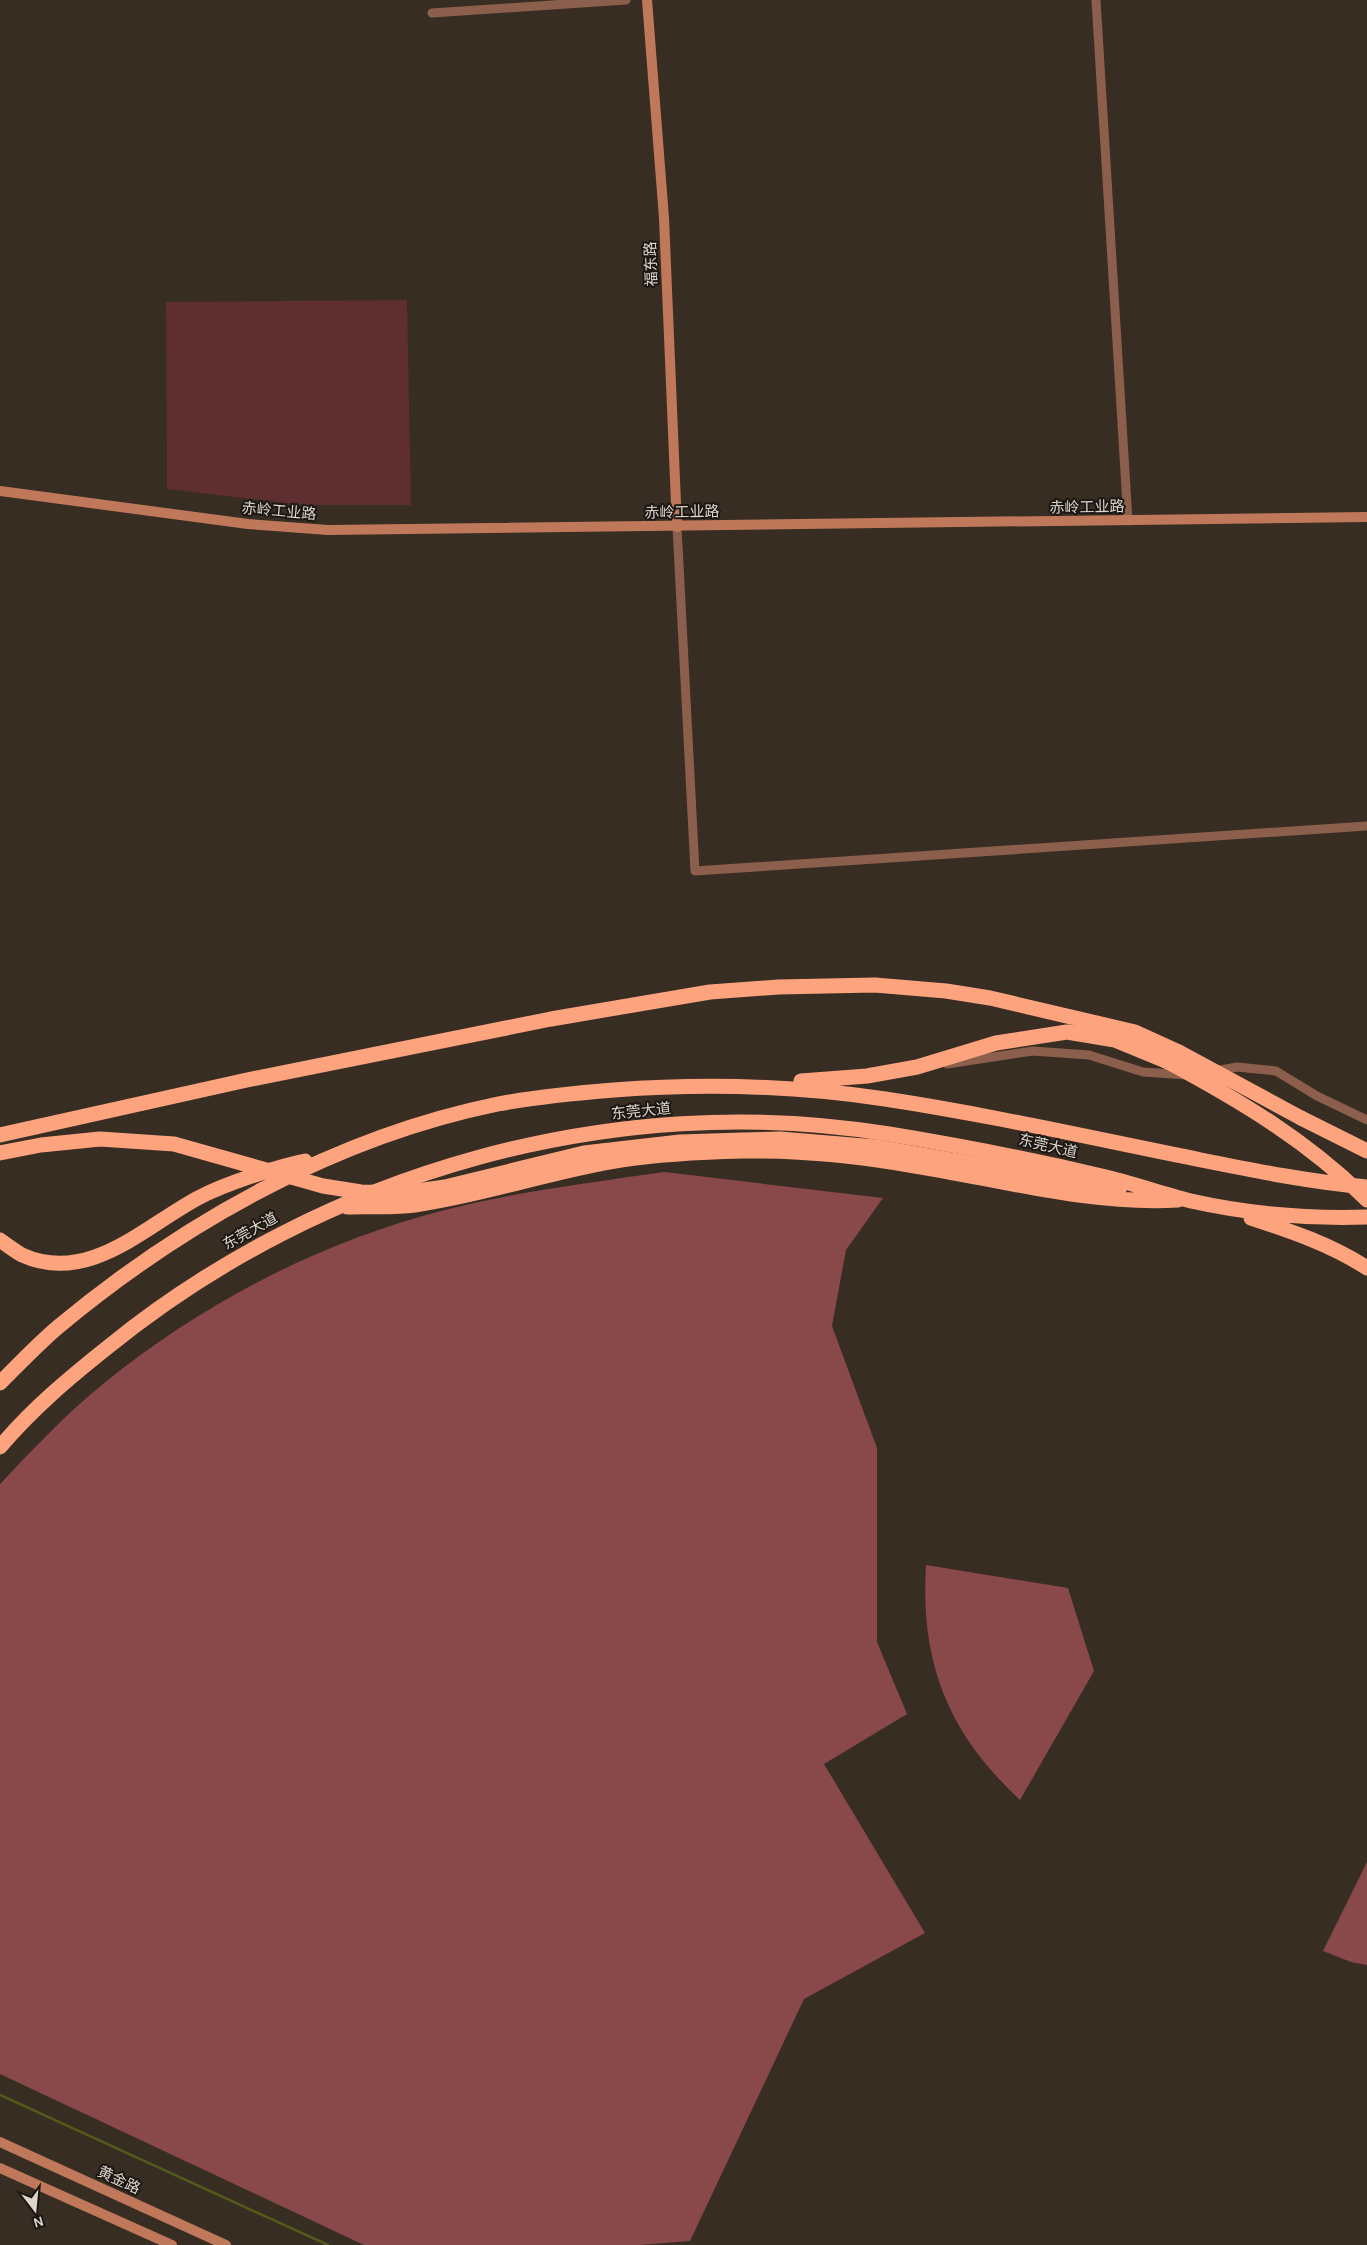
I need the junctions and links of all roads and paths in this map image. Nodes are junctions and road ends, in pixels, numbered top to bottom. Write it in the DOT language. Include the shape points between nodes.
graph roads {
  1 [pos="626,0"];
  2 [pos="647,0"];
  3 [pos="1096,0"];
  4 [pos="432,13"];
  5 [pos="0,492"];
  6 [pos="1367,517"];
  7 [pos="1128,521"];
  8 [pos="677,527"];
  9 [pos="1367,826"];
  10 [pos="1049,1011"];
  11 [pos="1114,1040"];
  12 [pos="917,1067"];
  13 [pos="724,1085"];
  14 [pos="1367,1120"];
  15 [pos="0,1135"];
  16 [pos="1367,1151"];
  17 [pos="0,1153"];
  18 [pos="336,1155"];
  19 [pos="1367,1187"];
  20 [pos="1187,1200"];
  21 [pos="1367,1200"];
  22 [pos="1206,1204"];
  23 [pos="336,1207"];
  24 [pos="1367,1217"];
  25 [pos="0,1240"];
  26 [pos="1367,1268"];
  27 [pos="0,1383"];
  28 [pos="0,1447"];
  29 [pos="0,2142"];
  30 [pos="0,2168"];
  31 [pos="172,2245"];
  32 [pos="226,2245"];
  1 -- 4 [label="street"];
  2 -- 8 [label="street, 福东路" via="664,218"];
  3 -- 7 [label="street"];
  5 -- 8 [label="street, 赤岭工业路" via="301,529"];
  6 -- 7 [label="street, 赤岭工业路"];
  7 -- 8 [label="street, 赤岭工业路"];
  8 -- 9 [label="street" via="695,871"];
  10 -- 11 [label="highway"];
  10 -- 15 [label="highway" via="946,991 875,985 710,992 542,1021 247,1080"];
  10 -- 16 [label="highway, bridge" via="1135,1032"];
  11 -- 12 [label="highway" via="1067,1032 1037,1035 996,1042"];
  11 -- 21 [label="highway, bridge" via="1166,1061 1235,1098 1292,1135"];
  12 -- 13 [label="highway" via="867,1076"];
  12 -- 14 [label="street" via="1033,1051 1089,1055 1143,1072 1182,1076 1237,1067 1276,1071 1317,1096"];
  13 -- 18 [label="highway, 东莞大道" via="580,1093 499,1104 391,1134"];
  13 -- 19 [label="highway, 东莞大道" via="821,1090 889,1100 1260,1172"];
  17 -- 20 [label="highway, bridge" via="100,1138 174,1144 323,1186 361,1192 402,1193 445,1187 584,1154 680,1142 780,1139 876,1147"];
  18 -- 25 [label="highway" via="236,1182 199,1198 96,1258 74,1263 46,1262 22,1254"];
  18 -- 27 [label="highway, 东莞大道" via="210,1219 148,1260 56,1329"];
  20 -- 22 [label="highway, 东莞大道"];
  20 -- 23 [label="highway" via="1112,1200 865,1158 743,1152 622,1160 413,1206"];
  20 -- 23 [label="highway, 东莞大道" via="1115,1179 1010,1155 894,1135 823,1125 722,1122 654,1126 505,1149 406,1180"];
  22 -- 24 [label="highway, 东莞大道" via="1289,1216"];
  22 -- 26 [label="highway" via="1304,1236"];
  23 -- 28 [label="highway, 东莞大道" via="281,1234 173,1297 33,1410"];
  29 -- 32 [label="street, 黄金路"];
  30 -- 31 [label="street"];
}
